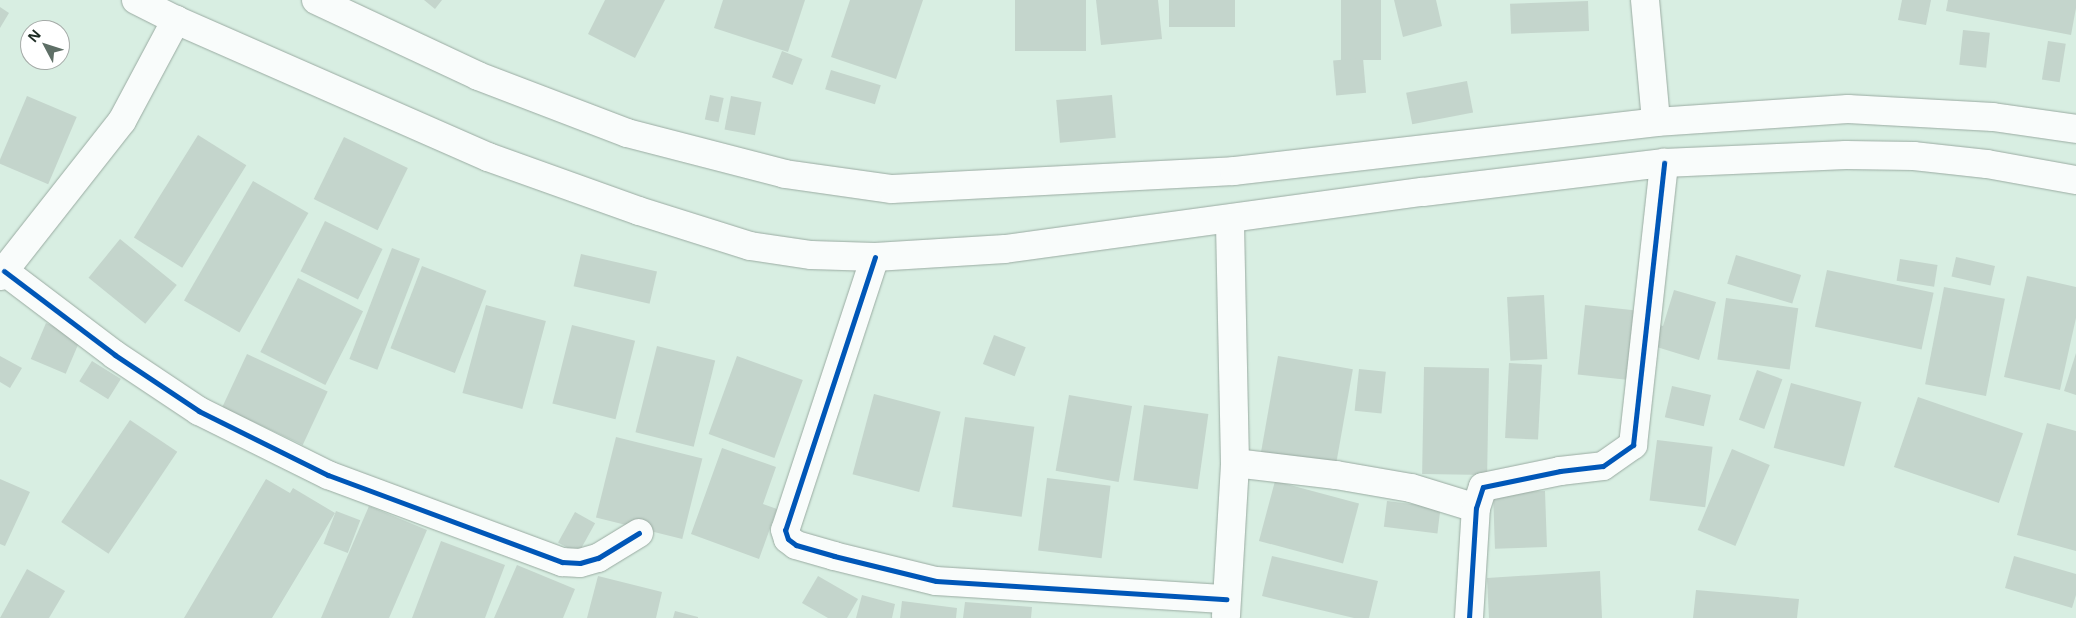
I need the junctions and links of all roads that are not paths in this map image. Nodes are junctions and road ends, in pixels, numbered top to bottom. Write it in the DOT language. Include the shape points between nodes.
graph roads {
  1 [pos="136,0"];
  2 [pos="316,0"];
  3 [pos="1645,0"];
  4 [pos="176,20"];
  5 [pos="1656,122"];
  6 [pos="2076,129"];
  7 [pos="1664,163"];
  8 [pos="2076,180"];
  9 [pos="1230,220"];
  10 [pos="875,257"];
  11 [pos="2,273"];
  12 [pos="1235,463"];
  13 [pos="1476,508"];
  14 [pos="640,533"];
  15 [pos="1226,609"];
  16 [pos="1470,618"];
  1 -- 4 [label="main road"];
  2 -- 5 [label="main road" via="478,76 627,133 785,174 892,189 1234,170"];
  3 -- 5 [label="main road"];
  4 -- 10 [label="main road" via="488,157 639,211 750,246 811,255"];
  4 -- 11 [label="main road" via="122,121"];
  5 -- 6 [label="main road" via="1848,109 1993,117"];
  7 -- 8 [label="main road" via="1846,155 1914,156 1987,164"];
  7 -- 9 [label="main road" via="1423,192"];
  7 -- 13 [label="main road" via="1633,445 1603,466 1560,470 1483,487"];
  9 -- 10 [label="main road" via="1005,249"];
  9 -- 12 [label="main road"];
  10 -- 15 [label="main road" via="785,530 788,539 834,556 936,581"];
  11 -- 14 [label="main road" via="199,411 328,475 562,562 580,563 598,558"];
  12 -- 13 [label="main road" via="1411,488"];
  12 -- 15 [label="main road"];
  13 -- 16 [label="main road"];
}
